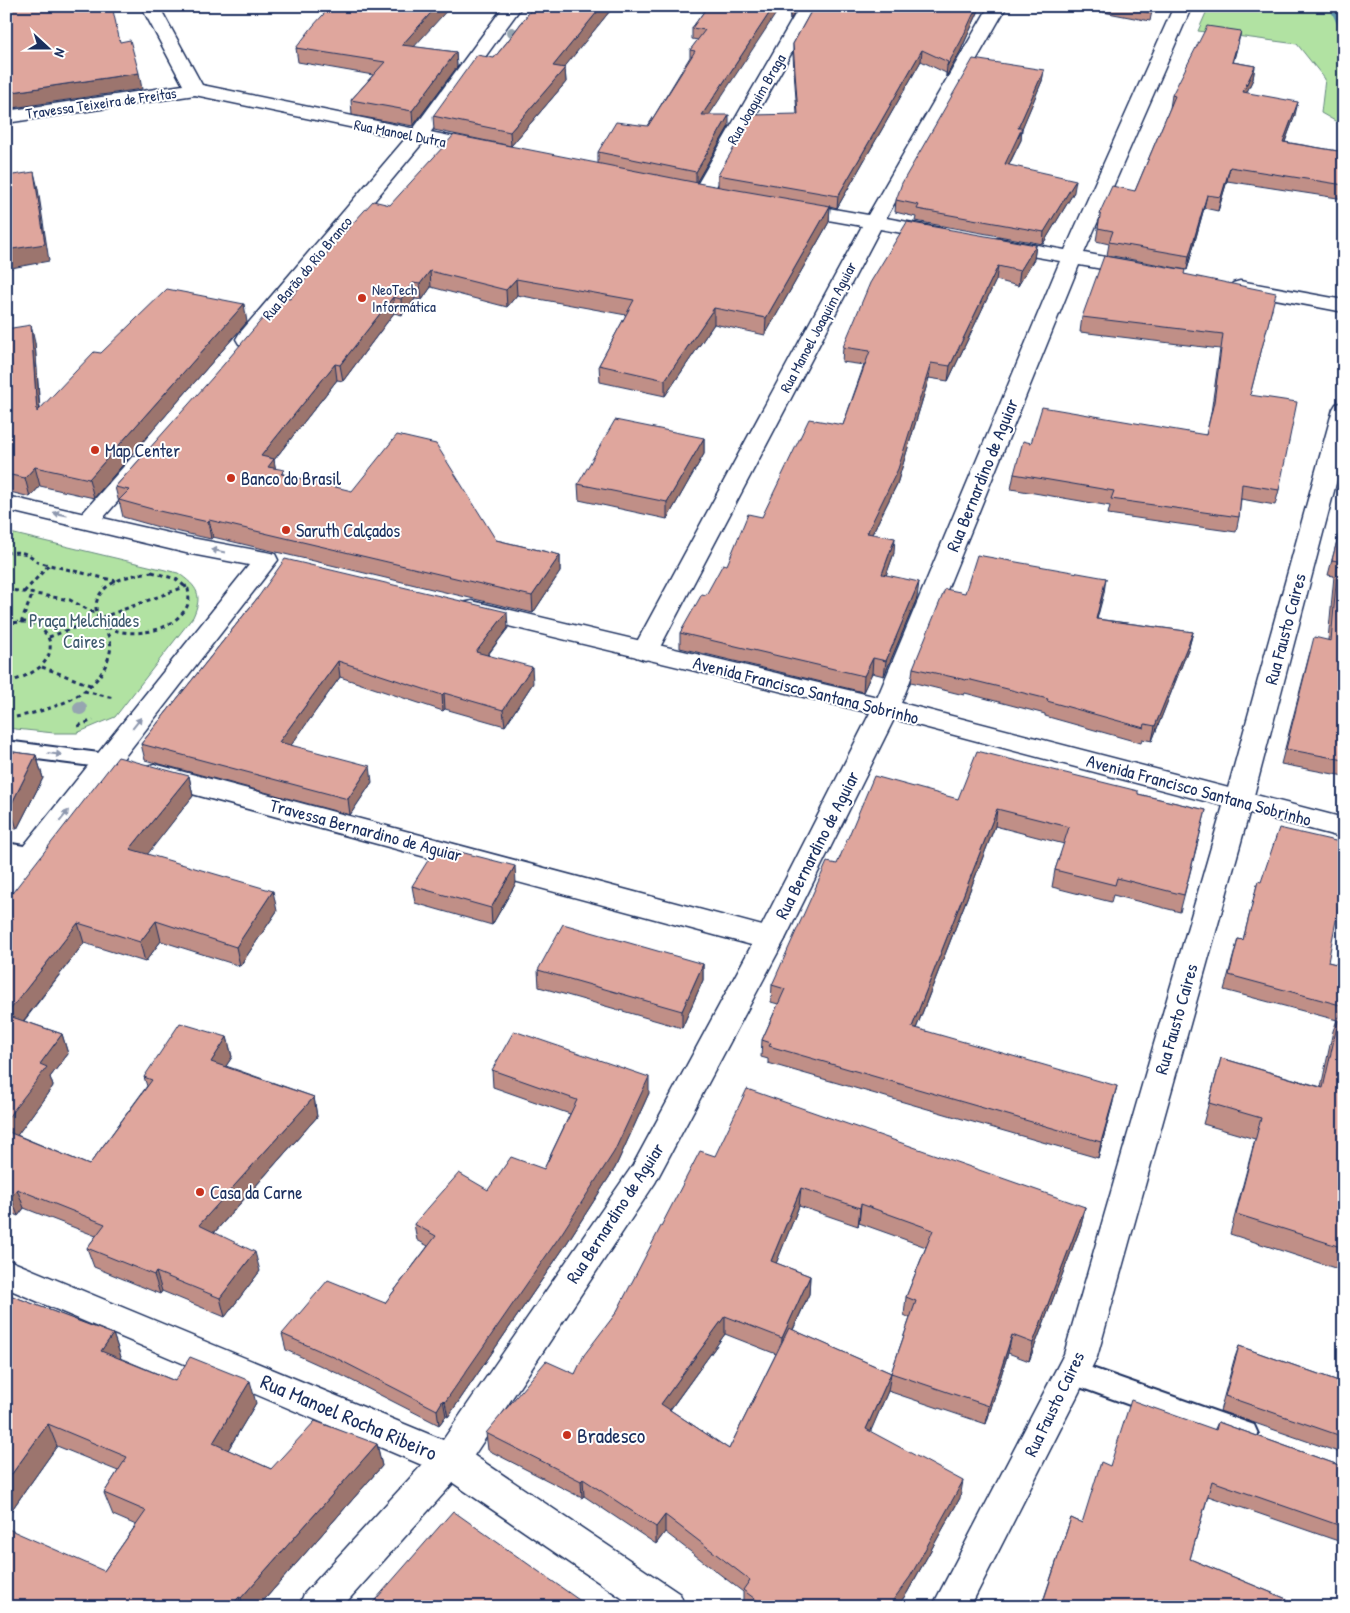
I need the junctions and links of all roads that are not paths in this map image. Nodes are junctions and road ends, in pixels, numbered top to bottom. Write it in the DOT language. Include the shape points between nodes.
graph roads {
  1 [pos="150,6"];
  2 [pos="513,6"];
  3 [pos="809,6"];
  4 [pos="998,6"];
  5 [pos="1183,6"];
  6 [pos="195,90"];
  7 [pos="6,117"];
  8 [pos="418,136"];
  9 [pos="504,153"];
  10 [pos="703,192"];
  11 [pos="779,206"];
  12 [pos="874,222"];
  13 [pos="1072,257"];
  14 [pos="1160,273"];
  15 [pos="1218,283"];
  16 [pos="1344,306"];
  17 [pos="232,356"];
  18 [pos="1344,409"];
  19 [pos="154,446"];
  20 [pos="6,502"];
  21 [pos="89,520"];
  22 [pos="451,604"];
  23 [pos="645,651"];
  24 [pos="886,708"];
  25 [pos="6,748"];
  26 [pos="106,761"];
  27 [pos="1239,799"];
  28 [pos="1344,828"];
  29 [pos="6,851"];
  30 [pos="34,855"];
  31 [pos="6,888"];
  32 [pos="770,939"];
  33 [pos="6,1273"];
  34 [pos="1072,1374"];
  35 [pos="1269,1442"];
  36 [pos="450,1460"];
  37 [pos="317,1607"];
  38 [pos="667,1607"];
  39 [pos="950,1607"];
  1 -- 6 [label="street"];
  2 -- 8 [label="street, Rua Barão do Rio Branco"];
  3 -- 10 [label="street, Rua Joaquim Braga"];
  4 -- 12 [label="street, Rua Manoel Joaquim Aguiar"];
  5 -- 13 [label="street, Rua Bernardino de Aguiar"];
  6 -- 7 [label="street, Travessa Teixeira de Freitas"];
  6 -- 8 [label="street, Rua Manoel Dutra"];
  8 -- 9 [label="street, Rua Manoel Dutra"];
  8 -- 17 [label="street, Rua Barão do Rio Branco"];
  11 -- 12 [label="street"];
  12 -- 13 [label="street"];
  12 -- 23 [label="street, Rua Manoel Joaquim Aguiar"];
  13 -- 14 [label="street"];
  13 -- 24 [label="street, Rua Bernardino de Aguiar"];
  15 -- 16 [label="street"];
  18 -- 27 [label="street, Rua Fausto Caires"];
  19 -- 21 [label="street"];
  21 -- 20 [label="street, one-way"];
  26 -- 21 [label="street, one-way" via="276,562 186,545"];
  22 -- 23 [label="street, Avenida Francisco Santana Sobrinho"];
  23 -- 24 [label="street, Avenida Francisco Santana Sobrinho"];
  24 -- 27 [label="street, Avenida Francisco Santana Sobrinho"];
  24 -- 32 [label="street, Rua Bernardino de Aguiar"];
  25 -- 26 [label="lane, one-way"];
  30 -- 26 [label="street, one-way"];
  26 -- 32 [label="street, Travessa Bernardino de Aguiar"];
  27 -- 28 [label="street, Avenida Francisco Santana Sobrinho"];
  27 -- 34 [label="street, Rua Fausto Caires" via="1080,1357"];
  29 -- 30 [label="lane"];
  30 -- 31 [label="street"];
  32 -- 36 [label="street, Rua Bernardino de Aguiar" via="644,1174"];
  33 -- 36 [label="street, Rua Manoel Rocha Ribeiro"];
  34 -- 35 [label="lane"];
  34 -- 39 [label="street, Rua Fausto Caires"];
  36 -- 37 [label="street, Rua Bernardino de Aguiar"];
  36 -- 38 [label="street, Rua Manoel Rocha Ribeiro"];
}
